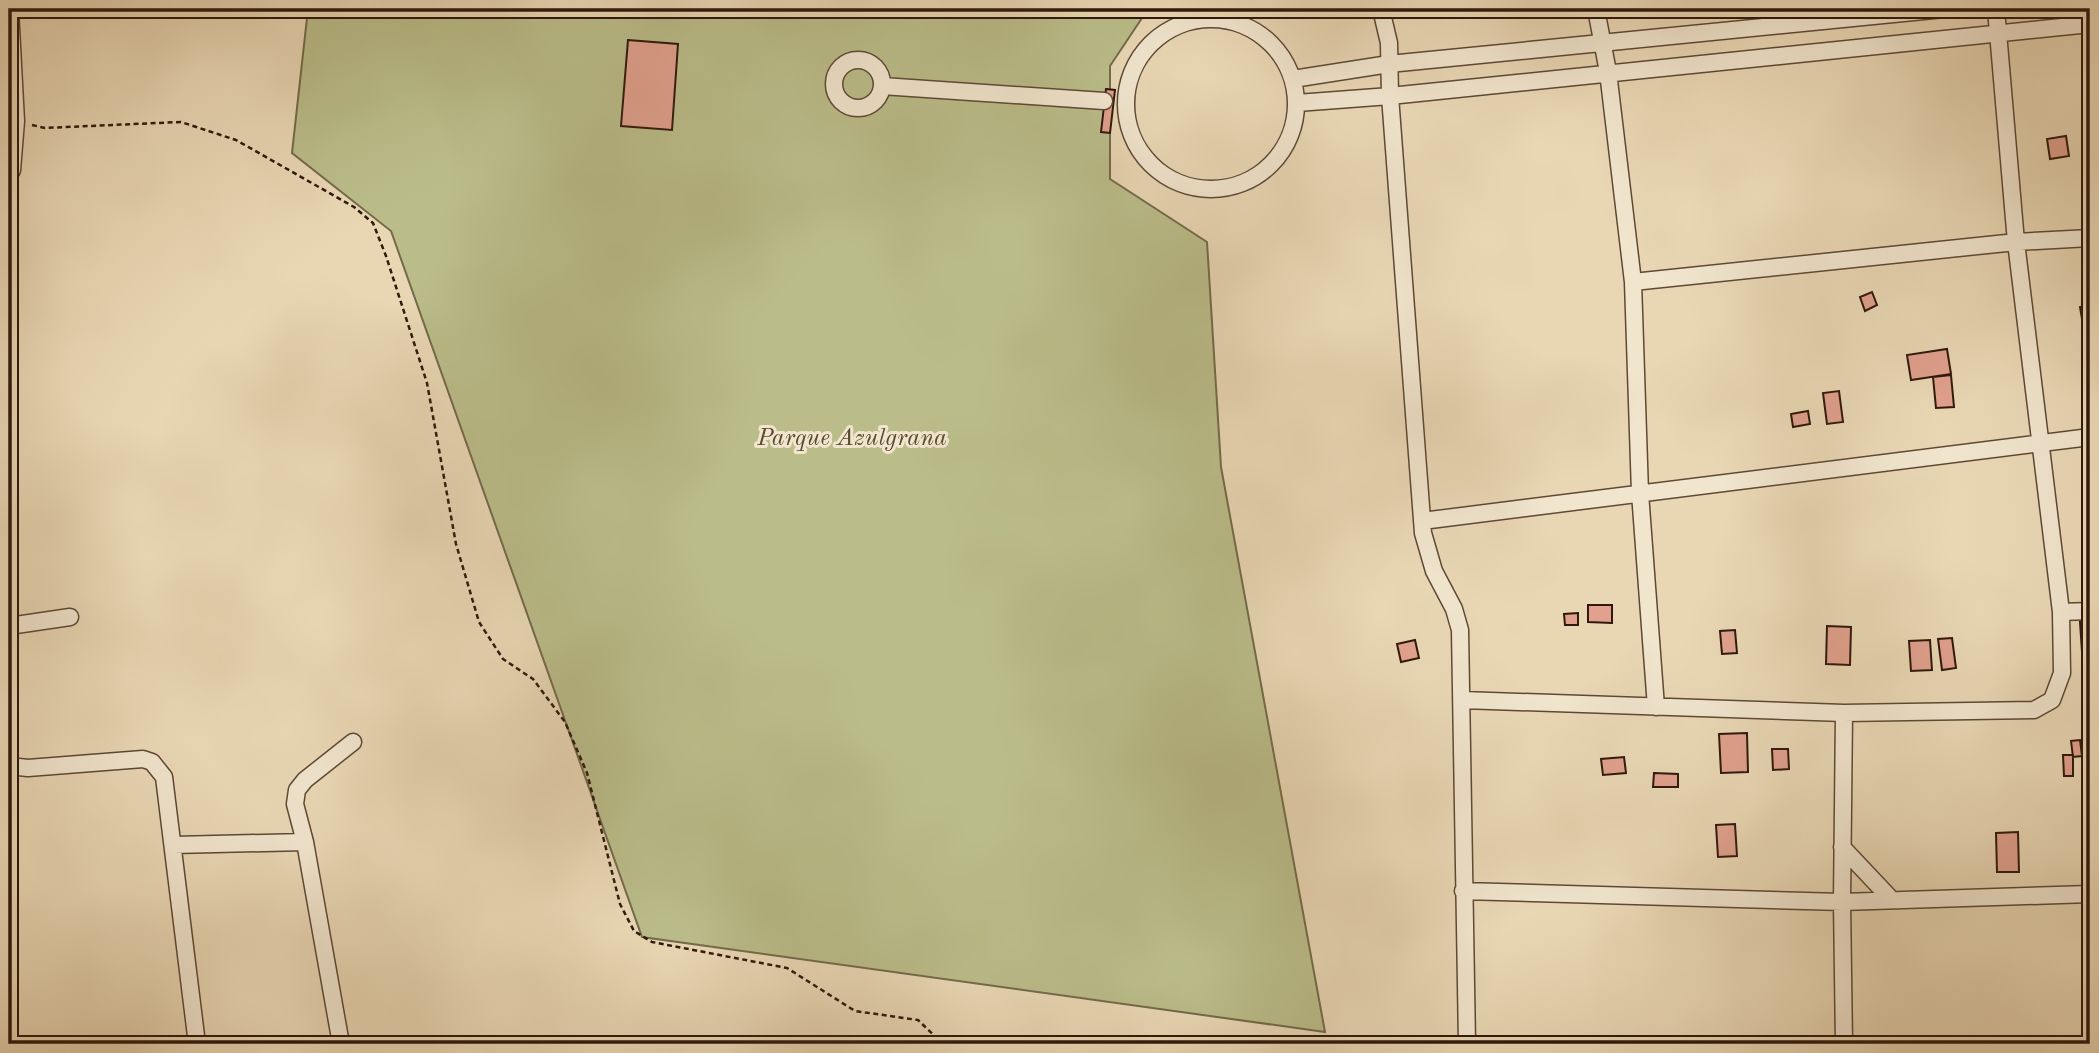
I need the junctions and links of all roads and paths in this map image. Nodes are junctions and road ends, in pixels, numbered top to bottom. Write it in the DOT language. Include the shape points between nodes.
graph roads {
  1 [pos="10,9"];
  2 [pos="1381,9"];
  3 [pos="1596,9"];
  4 [pos="1944,9"];
  5 [pos="1996,9"];
  6 [pos="1206,13"];
  7 [pos="2090,24"];
  8 [pos="1999,32"];
  9 [pos="1601,44"];
  10 [pos="1389,64"];
  11 [pos="1608,72"];
  12 [pos="1293,79"];
  13 [pos="882,86"];
  14 [pos="1390,96"];
  15 [pos="1115,102"];
  16 [pos="1297,103"];
  17 [pos="12,121"];
  18 [pos="9,175"];
  19 [pos="2090,238"];
  20 [pos="2016,242"];
  21 [pos="1633,282"];
  22 [pos="2090,437"];
  23 [pos="2039,442"];
  24 [pos="1640,494"];
  25 [pos="1422,521"];
  26 [pos="2090,611"];
  27 [pos="2061,612"];
  28 [pos="70,617"];
  29 [pos="9,626"];
  30 [pos="1462,700"];
  31 [pos="1656,707"];
  32 [pos="1844,713"];
  33 [pos="353,742"];
  34 [pos="9,766"];
  35 [pos="305,842"];
  36 [pos="174,845"];
  37 [pos="1842,847"];
  38 [pos="1463,891"];
  39 [pos="2090,894"];
  40 [pos="1892,900"];
  41 [pos="1842,902"];
  42 [pos="197,1044"];
  43 [pos="341,1044"];
  44 [pos="943,1044"];
  45 [pos="1467,1044"];
  46 [pos="1844,1044"];
  1 -- 17 [label="street"];
  2 -- 10 [label="street"];
  3 -- 9 [label="street"];
  4 -- 9 [label="street"];
  5 -- 8 [label="street"];
  6 -- 12 [label="street" via="1260,33 1280,53"];
  6 -- 15 [label="street" via="1154,40 1136,62 1127,89"];
  7 -- 8 [label="street"];
  8 -- 11 [label="street"];
  8 -- 20 [label="street"];
  9 -- 10 [label="street"];
  9 -- 11 [label="street"];
  10 -- 12 [label="street"];
  10 -- 14 [label="street"];
  11 -- 14 [label="street"];
  11 -- 21 [label="street"];
  12 -- 16 [label="street"];
  13 -- 15 [label="street"];
  14 -- 16 [label="street"];
  14 -- 25 [label="street"];
  15 -- 16 [label="street" via="1142,153 1161,173 1185,185 1212,189 1238,185 1262,173 1281,154 1293,130"];
  17 -- 18 [label="street"];
  17 -- 44 [label="path" via="45,128 181,122 236,140 354,207 373,223 427,383 456,544 479,622 503,659 533,679 565,722 587,773 620,904 634,931 652,942 787,968 855,1011 918,1020"];
  19 -- 20 [label="street"];
  20 -- 21 [label="street"];
  20 -- 23 [label="street"];
  21 -- 24 [label="street"];
  22 -- 23 [label="street"];
  23 -- 24 [label="street"];
  23 -- 27 [label="street"];
  24 -- 25 [label="street"];
  24 -- 31 [label="street"];
  25 -- 30 [label="street" via="1434,571 1460,630"];
  26 -- 27 [label="street"];
  27 -- 32 [label="street" via="2062,673 2052,700 2044,706 2034,710"];
  28 -- 29 [label="street"];
  30 -- 31 [label="street"];
  30 -- 38 [label="street"];
  31 -- 32 [label="street"];
  32 -- 37 [label="street"];
  33 -- 35 [label="street" via="297,790 295,804"];
  34 -- 36 [label="street" via="133,759 152,762 164,777"];
  35 -- 36 [label="street"];
  35 -- 43 [label="street"];
  36 -- 42 [label="street"];
  37 -- 40 [label="street"];
  37 -- 41 [label="street"];
  38 -- 41 [label="street"];
  38 -- 45 [label="street"];
  39 -- 40 [label="street"];
  40 -- 41 [label="street"];
  41 -- 46 [label="street"];
}
